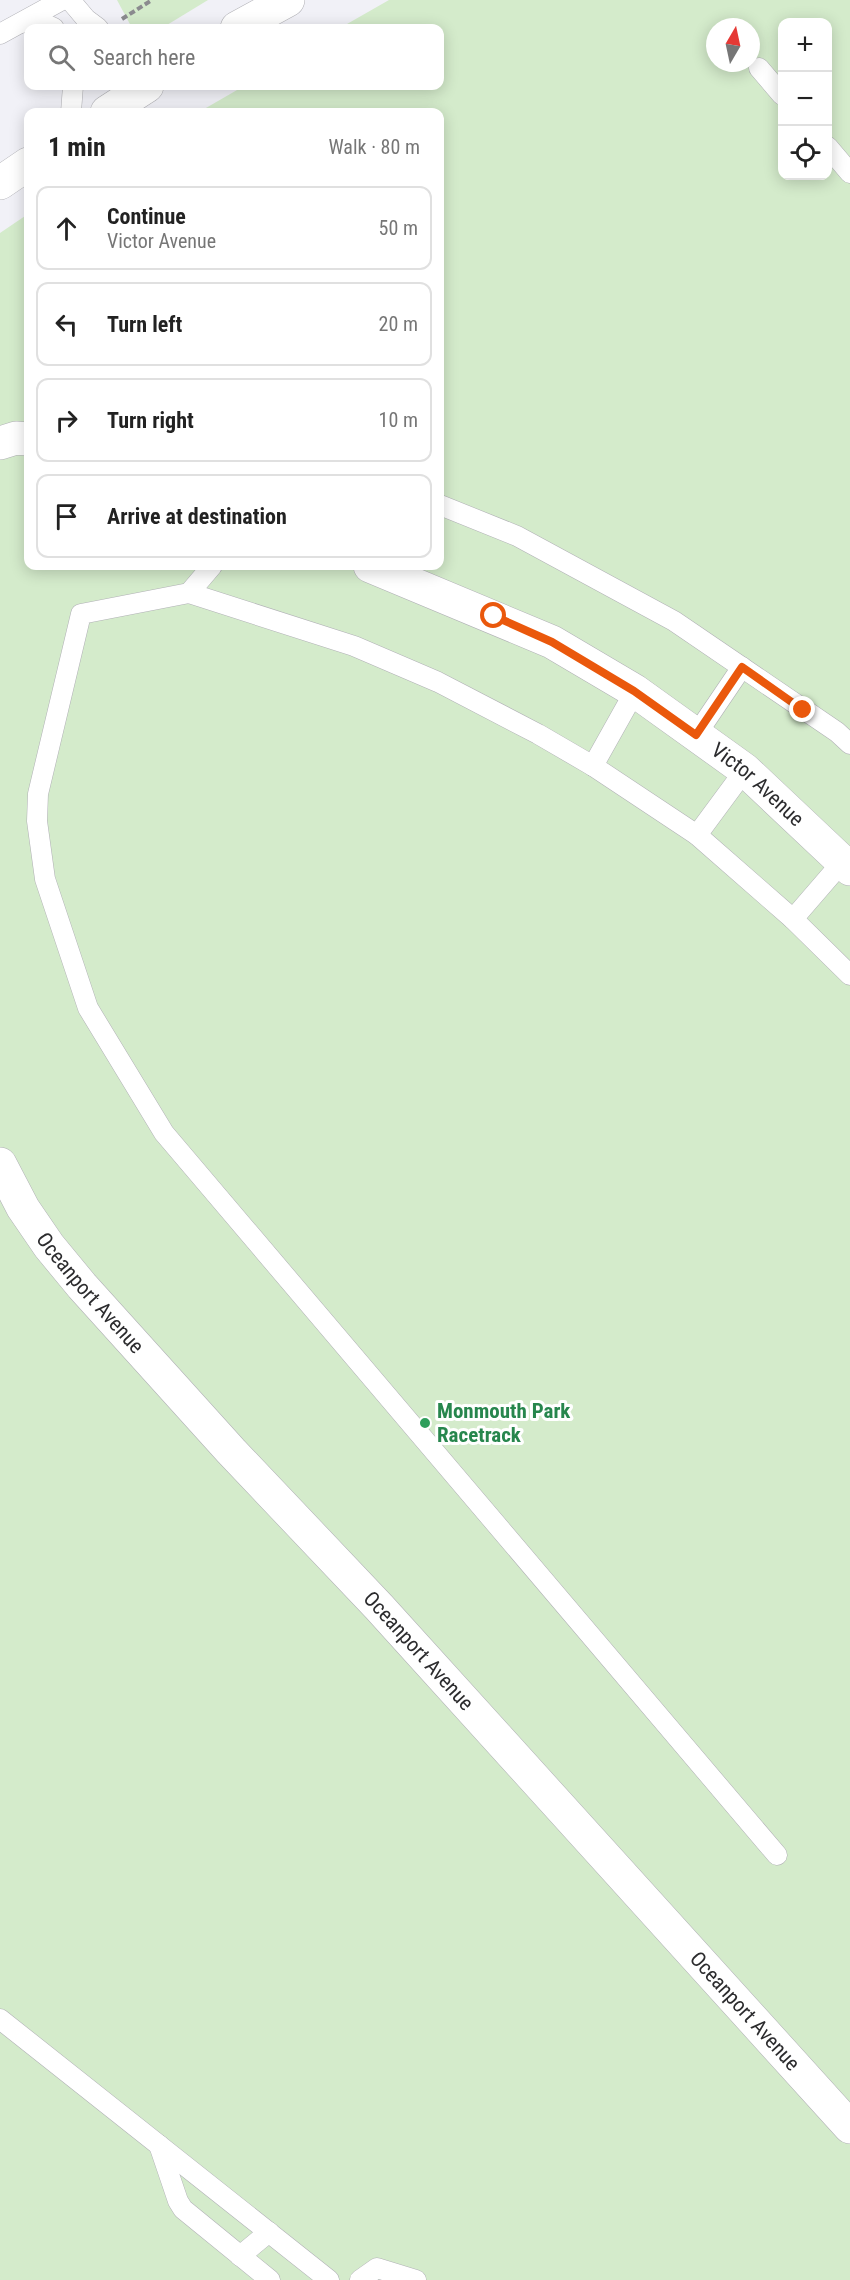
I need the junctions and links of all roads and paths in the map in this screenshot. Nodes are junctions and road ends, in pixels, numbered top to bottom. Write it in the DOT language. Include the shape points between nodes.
graph roads {
  1 [pos="138,0"];
  2 [pos="152,0"];
  3 [pos="288,0"];
  4 [pos="61,1"];
  5 [pos="141,7"];
  6 [pos="118,22"];
  7 [pos="46,24"];
  8 [pos="64,24"];
  9 [pos="93,24"];
  10 [pos="244,24"];
  11 [pos="8,29"];
  12 [pos="760,69"];
  13 [pos="778,89"];
  14 [pos="73,90"];
  15 [pos="141,90"];
  16 [pos="71,108"];
  17 [pos="112,108"];
  18 [pos="832,152"];
  19 [pos="24,167"];
  20 [pos="850,173"];
  21 [pos="0,183"];
  22 [pos="24,439"];
  23 [pos="0,443"];
  24 [pos="0,454"];
  25 [pos="24,458"];
  26 [pos="444,507"];
  27 [pos="209,570"];
  28 [pos="380,570"];
  29 [pos="189,593"];
  30 [pos="742,667"];
  31 [pos="634,691"];
  32 [pos="696,735"];
  33 [pos="850,744"];
  34 [pos="593,766"];
  35 [pos="745,770"];
  36 [pos="697,835"];
  37 [pos="847,865"];
  38 [pos="793,919"];
  39 [pos="850,975"];
  40 [pos="0,1164"];
  41 [pos="777,1855"];
  42 [pos="0,2019"];
  43 [pos="844,2113"];
  44 [pos="159,2145"];
  45 [pos="197,2174"];
  46 [pos="175,2192"];
  47 [pos="269,2232"];
  48 [pos="240,2256"];
  49 [pos="270,2280"];
  50 [pos="329,2280"];
  51 [pos="360,2280"];
  52 [pos="416,2280"];
  1 -- 5 [label="path"];
  2 -- 5 [label="path"];
  3 -- 10 [label="main road"];
  4 -- 8 [label="lane"];
  4 -- 9 [label="lane"];
  4 -- 11 [label="lane"];
  5 -- 6 [label="path"];
  7 -- 11 [label="lane" via="29,20"];
  12 -- 13 [label="lane"];
  14 -- 16 [label="lane"];
  15 -- 17 [label="main road"];
  18 -- 20 [label="lane"];
  19 -- 21 [label="main road"];
  22 -- 23 [label="main road"];
  24 -- 25 [label="main road"];
  26 -- 30 [label="lane" via="517,536 586,572 674,621"];
  27 -- 29 [label="lane"];
  28 -- 31 [label="main road, Victor Avenue" via="552,642"];
  29 -- 34 [label="lane" via="364,650 438,682"];
  29 -- 41 [label="lane" via="81,614 38,794 38,821 45,879 88,1008 164,1133"];
  30 -- 32 [label="lane"];
  30 -- 33 [label="lane"];
  31 -- 32 [label="main road, Victor Avenue"];
  31 -- 34 [label="lane"];
  32 -- 35 [label="main road, Victor Avenue"];
  34 -- 36 [label="lane"];
  35 -- 36 [label="lane"];
  35 -- 37 [label="main road, Victor Avenue"];
  36 -- 38 [label="lane"];
  37 -- 38 [label="lane"];
  38 -- 39 [label="lane"];
  40 -- 43 [label="main road, Oceanport Avenue" via="23,1208 82,1286"];
  42 -- 44 [label="lane"];
  44 -- 45 [label="lane"];
  44 -- 46 [label="lane"];
  45 -- 46 [label="lane"];
  45 -- 47 [label="lane"];
  46 -- 48 [label="lane" via="183,2209"];
  47 -- 48 [label="lane"];
  47 -- 50 [label="lane"];
  48 -- 49 [label="lane"];
  51 -- 52 [label="lane" via="377,2268"];
}
